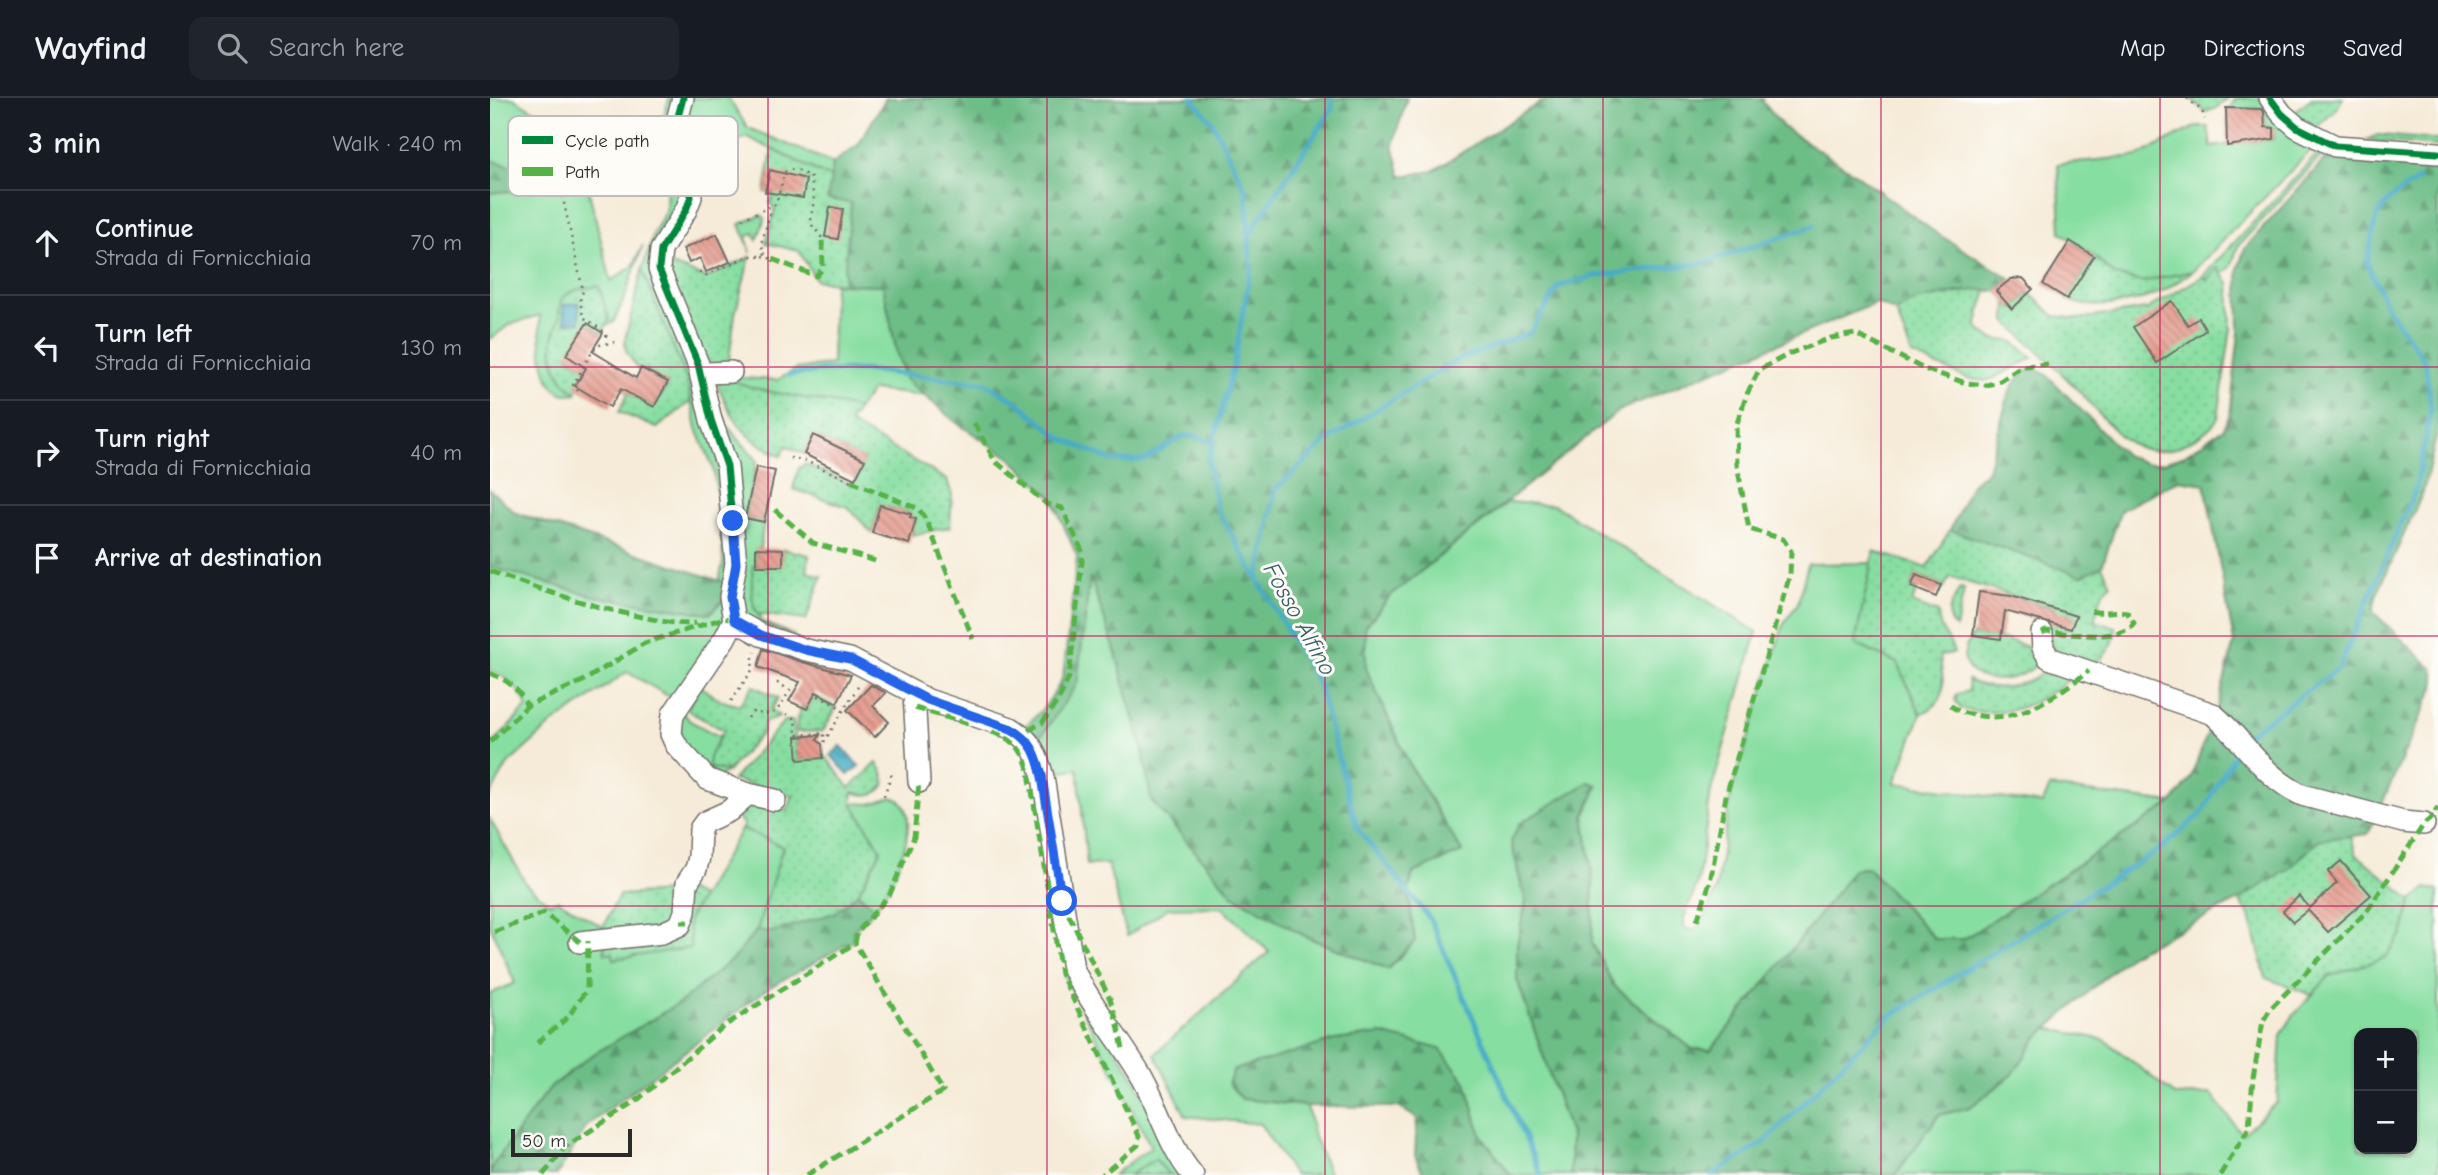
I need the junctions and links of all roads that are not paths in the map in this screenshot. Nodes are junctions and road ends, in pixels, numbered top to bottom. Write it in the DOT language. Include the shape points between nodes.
graph roads {
  1 [pos="683,98"];
  2 [pos="2270,98"];
  3 [pos="678,116"];
  4 [pos="2438,153"];
  5 [pos="691,196"];
  6 [pos="731,372"];
  7 [pos="707,373"];
  8 [pos="734,620"];
  9 [pos="2042,633"];
  10 [pos="914,694"];
  11 [pos="919,782"];
  12 [pos="747,794"];
  13 [pos="775,800"];
  14 [pos="2424,824"];
  15 [pos="580,942"];
  16 [pos="1193,1175"];
  1 -- 3 [label="street"];
  2 -- 4 [label="street" via="2297,127 2335,146"];
  5 -- 8 [label="street" via="661,250 659,270 698,364 727,466 736,564 730,597"];
  6 -- 7 [label="street"];
  8 -- 10 [label="street" via="761,635 850,659"];
  8 -- 12 [label="street" via="673,714 671,734 707,779"];
  9 -- 14 [label="street" via="2049,658 2213,714 2287,788"];
  10 -- 11 [label="street"];
  10 -- 16 [label="street" via="1021,734 1032,745 1042,777 1073,969 1143,1079"];
  12 -- 13 [label="street"];
  12 -- 15 [label="street" via="699,829 699,857 687,883 680,925 662,933"];
}
